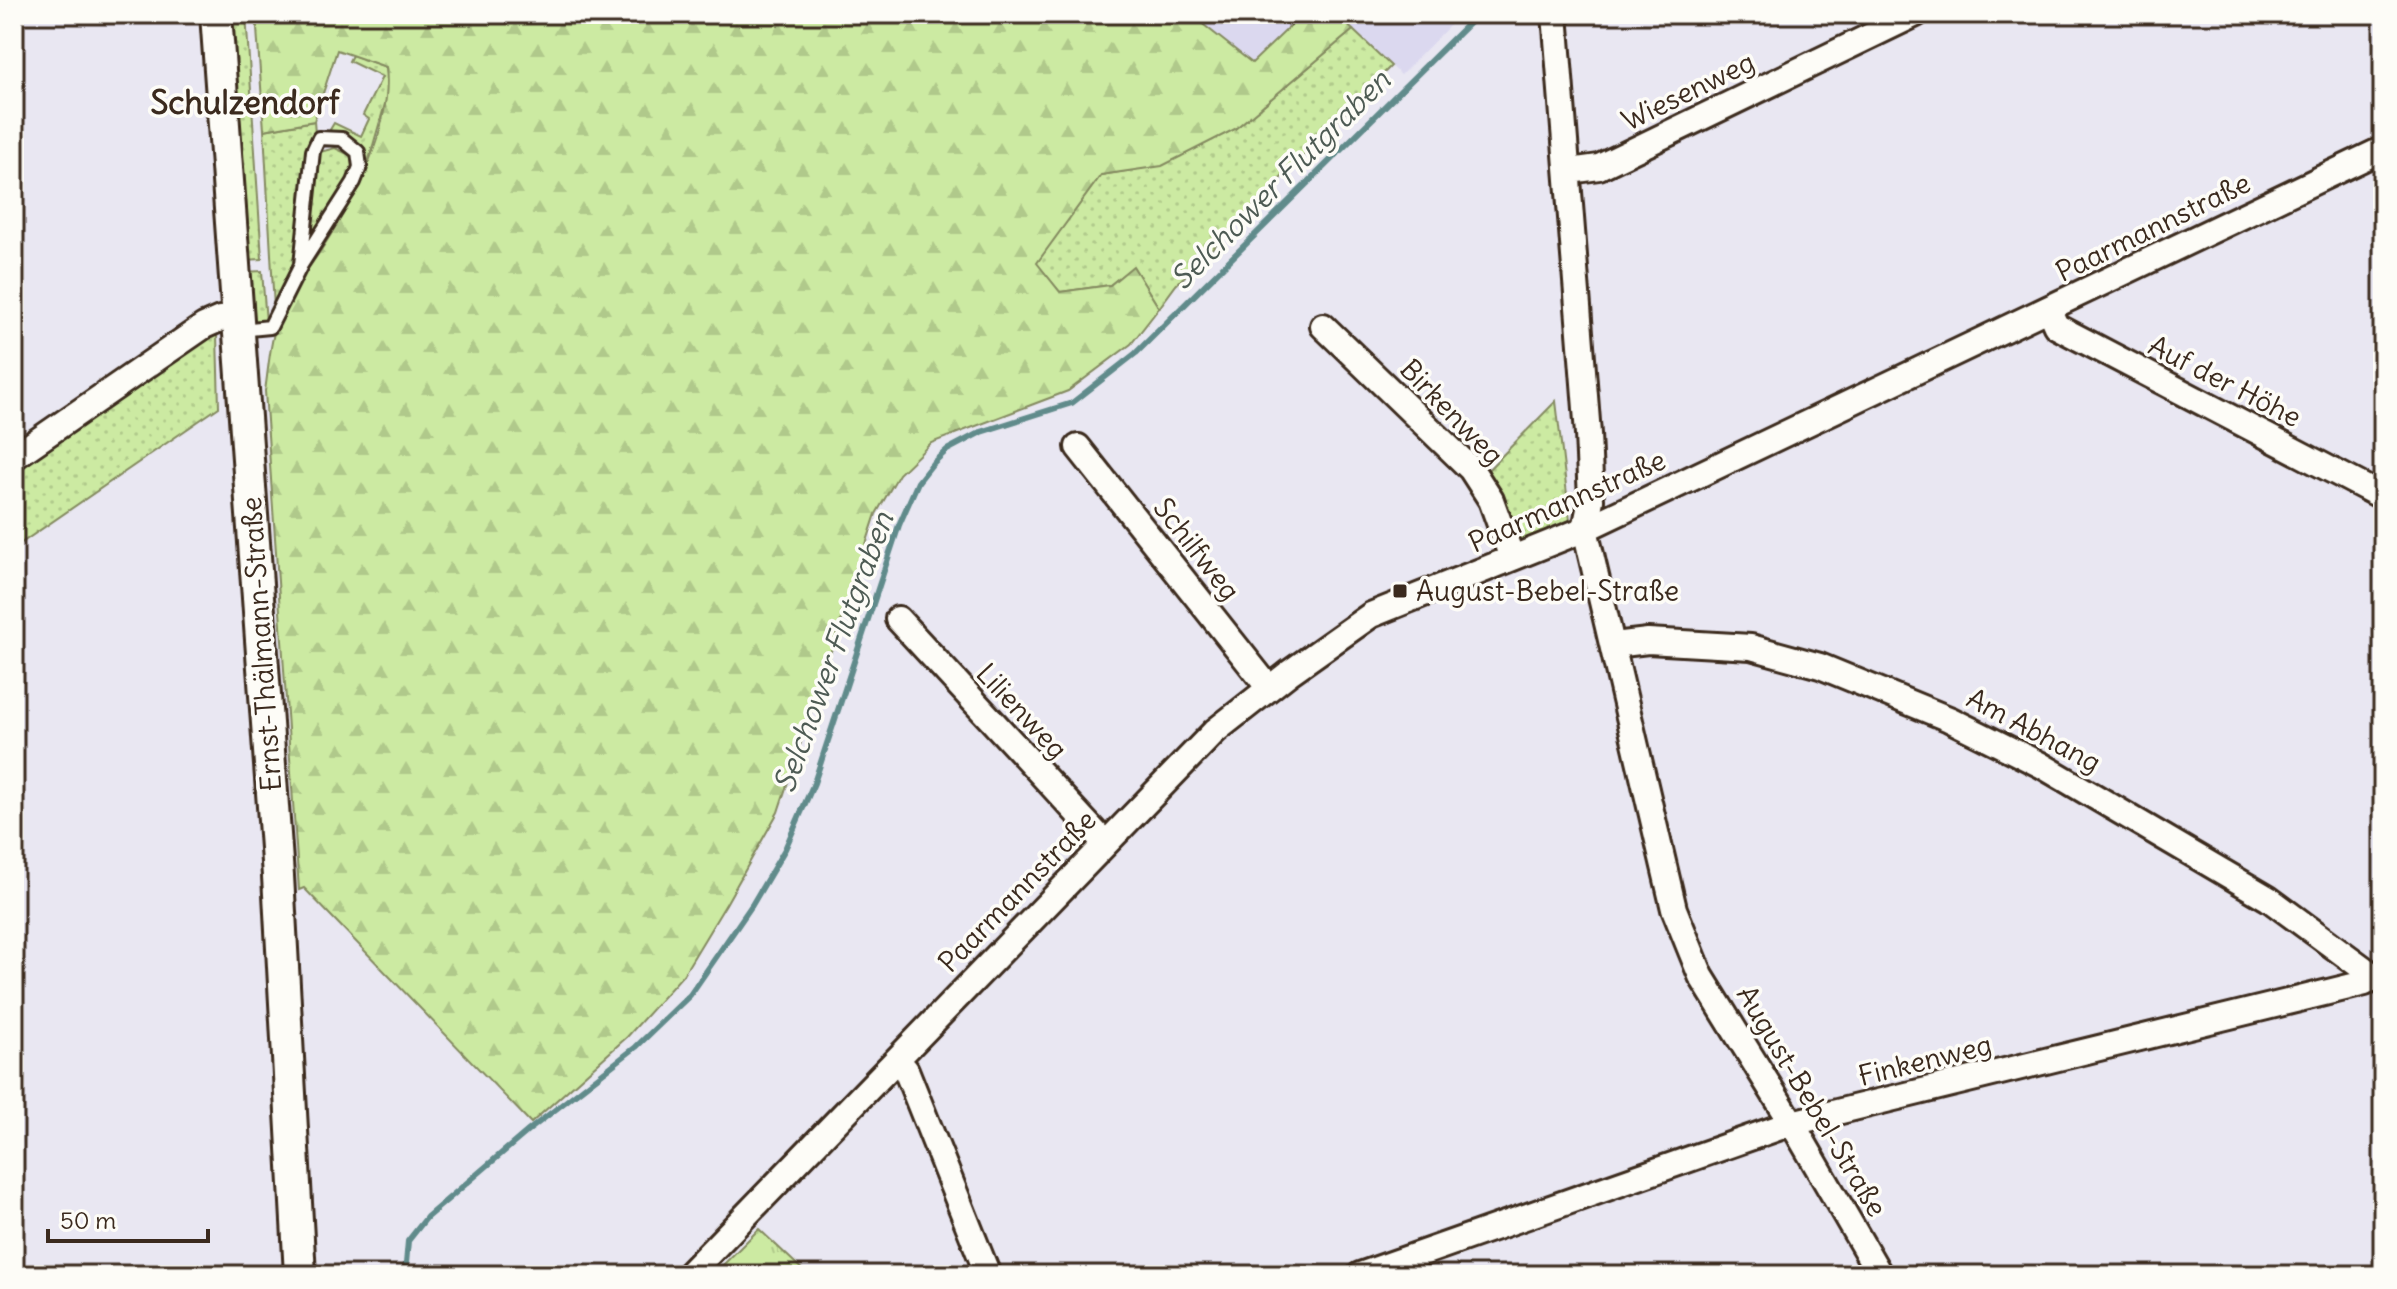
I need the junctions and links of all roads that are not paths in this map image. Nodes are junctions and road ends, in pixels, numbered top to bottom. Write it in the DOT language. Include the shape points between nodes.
graph roads {
  1 [pos="216,14"];
  2 [pos="1555,14"];
  3 [pos="1916,14"];
  4 [pos="2383,149"];
  5 [pos="1570,171"];
  6 [pos="301,265"];
  7 [pos="2049,310"];
  8 [pos="237,324"];
  9 [pos="1323,326"];
  10 [pos="1078,447"];
  11 [pos="14,457"];
  12 [pos="2383,497"];
  13 [pos="1585,529"];
  14 [pos="1512,558"];
  15 [pos="898,619"];
  16 [pos="1614,645"];
  17 [pos="1269,688"];
  18 [pos="1104,842"];
  19 [pos="2378,979"];
  20 [pos="898,1061"];
  21 [pos="1792,1123"];
  22 [pos="300,1275"];
  23 [pos="688,1275"];
  24 [pos="988,1275"];
  25 [pos="1360,1275"];
  26 [pos="1880,1275"];
  1 -- 8 [label="street, Ernst-Thälmann-Straße"];
  2 -- 5 [label="street, August-Bebel-Straße"];
  3 -- 5 [label="street, Wiesenweg" via="1599,167"];
  4 -- 7 [label="street, Paarmannstraße"];
  5 -- 13 [label="street, August-Bebel-Straße" via="1591,490"];
  6 -- 6 [label="lane" via="360,167 358,152 342,139 319,138 313,151"];
  6 -- 8 [label="lane" via="270,327"];
  7 -- 12 [label="street, Auf der Höhe" via="2056,326"];
  7 -- 13 [label="street, Paarmannstraße"];
  8 -- 11 [label="street" via="220,319 204,326"];
  8 -- 22 [label="street, Ernst-Thälmann-Straße" via="277,863"];
  9 -- 14 [label="street, Birkenweg" via="1477,477"];
  10 -- 17 [label="street, Schilfweg"];
  13 -- 14 [label="street, Paarmannstraße"];
  13 -- 16 [label="street, August-Bebel-Straße"];
  14 -- 17 [label="street, Paarmannstraße" via="1371,615"];
  15 -- 18 [label="street, Lilienweg"];
  16 -- 19 [label="street, Am Abhang" via="1648,641 1751,647 1820,666 1949,719 2041,765 2261,894"];
  16 -- 21 [label="street, August-Bebel-Straße" via="1674,909 1701,976"];
  17 -- 18 [label="street, Paarmannstraße" via="1215,731"];
  18 -- 20 [label="street, Paarmannstraße"];
  19 -- 21 [label="street, Finkenweg"];
  20 -- 23 [label="street, Paarmannstraße"];
  20 -- 24 [label="street"];
  21 -- 25 [label="street, Finkenweg"];
  21 -- 26 [label="street, August-Bebel-Straße"];
}
